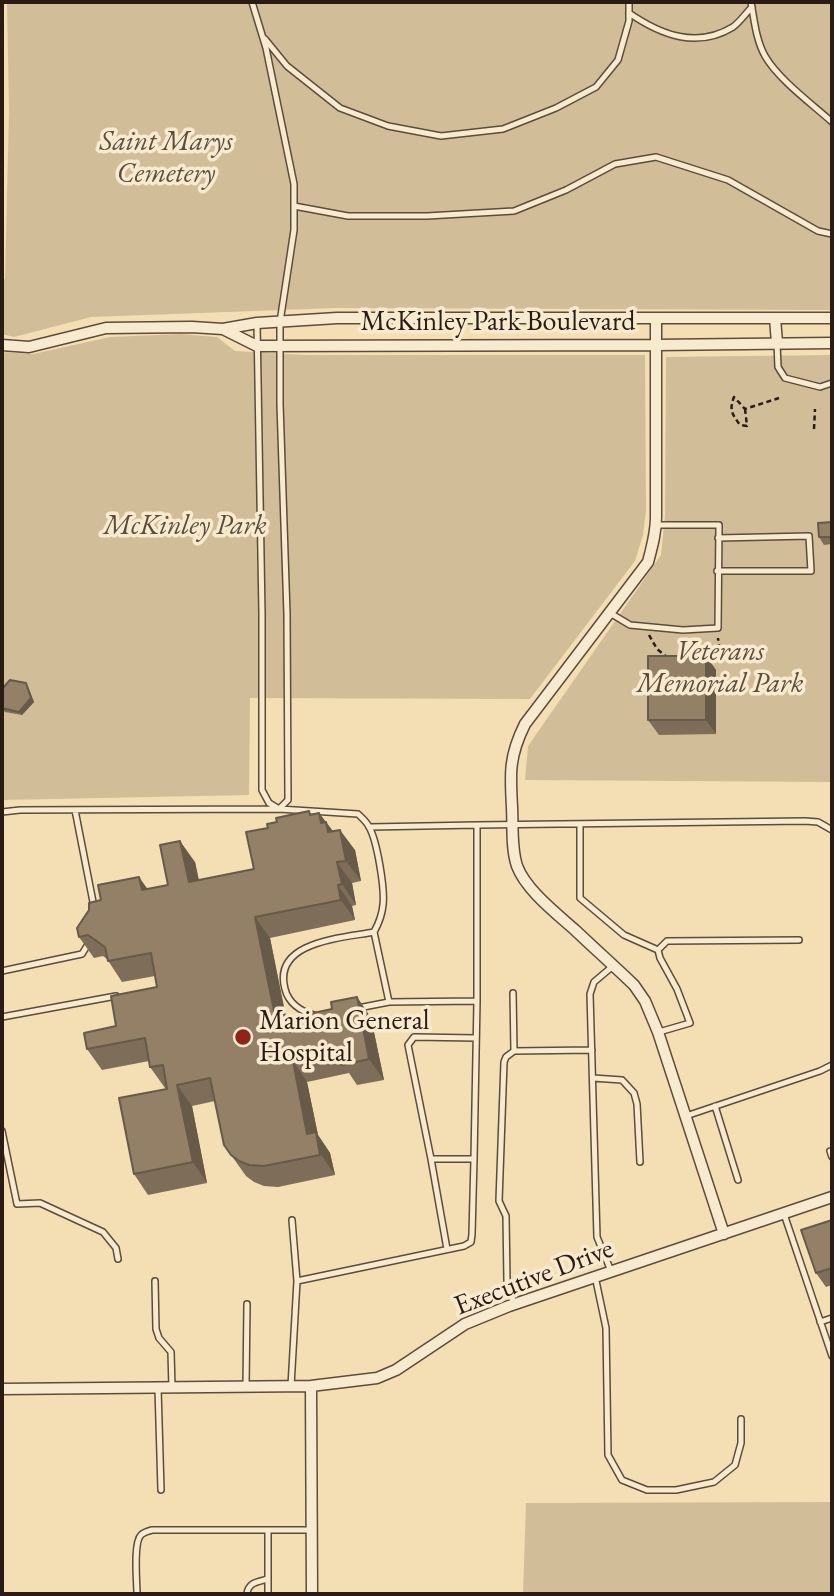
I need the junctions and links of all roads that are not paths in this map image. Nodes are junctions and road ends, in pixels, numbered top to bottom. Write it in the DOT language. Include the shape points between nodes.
graph roads {
  1 [pos="252,2"];
  2 [pos="629,2"];
  3 [pos="752,4"];
  4 [pos="629,13"];
  5 [pos="262,37"];
  6 [pos="832,122"];
  7 [pos="294,206"];
  8 [pos="832,234"];
  9 [pos="656,318"];
  10 [pos="775,318"];
  11 [pos="832,318"];
  12 [pos="280,322"];
  13 [pos="257,323"];
  14 [pos="223,329"];
  15 [pos="832,342"];
  16 [pos="777,343"];
  17 [pos="2,345"];
  18 [pos="280,345"];
  19 [pos="656,345"];
  20 [pos="257,346"];
  21 [pos="832,383"];
  22 [pos="656,525"];
  23 [pos="718,538"];
  24 [pos="717,571"];
  25 [pos="610,613"];
  26 [pos="279,809"];
  27 [pos="75,810"];
  28 [pos="2,812"];
  29 [pos="580,824"];
  30 [pos="477,825"];
  31 [pos="513,825"];
  32 [pos="370,827"];
  33 [pos="832,830"];
  34 [pos="96,915"];
  35 [pos="374,932"];
  36 [pos="93,936"];
  37 [pos="799,940"];
  38 [pos="658,950"];
  39 [pos="613,966"];
  40 [pos="2,971"];
  41 [pos="513,993"];
  42 [pos="118,995"];
  43 [pos="477,1001"];
  44 [pos="388,1002"];
  45 [pos="2,1017"];
  46 [pos="658,1032"];
  47 [pos="476,1038"];
  48 [pos="592,1050"];
  49 [pos="514,1051"];
  50 [pos="832,1065"];
  51 [pos="593,1078"];
  52 [pos="715,1106"];
  53 [pos="686,1116"];
  54 [pos="2,1131"];
  55 [pos="432,1159"];
  56 [pos="474,1159"];
  57 [pos="640,1162"];
  58 [pos="738,1180"];
  59 [pos="832,1197"];
  60 [pos="784,1213"];
  61 [pos="292,1220"];
  62 [pos="724,1234"];
  63 [pos="447,1249"];
  64 [pos="118,1259"];
  65 [pos="611,1271"];
  66 [pos="596,1276"];
  67 [pos="155,1281"];
  68 [pos="297,1281"];
  69 [pos="247,1304"];
  70 [pos="514,1304"];
  71 [pos="832,1318"];
  72 [pos="820,1322"];
  73 [pos="832,1356"];
  74 [pos="291,1386"];
  75 [pos="311,1386"];
  76 [pos="246,1387"];
  77 [pos="158,1388"];
  78 [pos="172,1388"];
  79 [pos="2,1389"];
  80 [pos="741,1419"];
  81 [pos="161,1490"];
  82 [pos="268,1530"];
  83 [pos="311,1530"];
  84 [pos="268,1579"];
  85 [pos="137,1594"];
  86 [pos="247,1594"];
  87 [pos="268,1594"];
  88 [pos="312,1594"];
  1 -- 5 [label="lane"];
  2 -- 4 [label="lane"];
  3 -- 4 [label="lane" via="735,26 712,37 682,38 649,27"];
  3 -- 6 [label="lane" via="764,55"];
  4 -- 5 [label="lane" via="618,60 596,87 503,129 441,136 388,125 340,107 287,66"];
  5 -- 7 [label="lane" via="294,184"];
  7 -- 8 [label="lane" via="348,216 514,211 615,164 656,157 728,180"];
  7 -- 12 [label="lane"];
  9 -- 10 [label="street, McKinley Park Boulevard"];
  9 -- 12 [label="street, McKinley Park Boulevard"];
  9 -- 19 [label="street"];
  10 -- 11 [label="street, McKinley Park Boulevard"];
  10 -- 16 [label="street"];
  12 -- 13 [label="street, McKinley Park Boulevard"];
  12 -- 18 [label="lane"];
  13 -- 14 [label="street, McKinley Park Boulevard"];
  13 -- 20 [label="lane"];
  14 -- 17 [label="street, McKinley Park Boulevard" via="106,328 29,347"];
  14 -- 20 [label="street, McKinley Park Boulevard"];
  15 -- 16 [label="street, McKinley Park Boulevard"];
  16 -- 19 [label="street, McKinley Park Boulevard"];
  16 -- 21 [label="lane" via="778,367 785,378 820,387"];
  18 -- 19 [label="street, McKinley Park Boulevard"];
  18 -- 20 [label="street, McKinley Park Boulevard"];
  18 -- 26 [label="lane" via="288,800"];
  19 -- 22 [label="street"];
  20 -- 26 [label="lane" via="262,790"];
  22 -- 23 [label="lane" via="719,525"];
  22 -- 25 [label="street" via="648,562"];
  23 -- 24 [label="lane"];
  23 -- 24 [label="lane" via="809,536 810,571"];
  24 -- 25 [label="lane" via="718,628 644,627"];
  25 -- 31 [label="street" via="518,737 510,769"];
  26 -- 27 [label="lane"];
  26 -- 32 [label="lane" via="358,814"];
  27 -- 28 [label="lane"];
  27 -- 34 [label="lane"];
  29 -- 31 [label="lane"];
  29 -- 33 [label="lane" via="805,821"];
  29 -- 38 [label="lane" via="580,898 624,935"];
  30 -- 31 [label="lane"];
  30 -- 32 [label="lane"];
  30 -- 43 [label="lane"];
  31 -- 39 [label="street" via="514,854 527,882"];
  32 -- 35 [label="lane" via="384,901"];
  35 -- 44 [label="lane"];
  35 -- 44 [label="lane" via="302,948 286,965 284,988 296,1007 317,1016"];
  36 -- 40 [label="lane" via="82,954"];
  37 -- 38 [label="lane" via="667,941"];
  38 -- 46 [label="lane" via="690,1023"];
  39 -- 46 [label="street" via="645,1001"];
  39 -- 48 [label="lane" via="594,982 590,994"];
  41 -- 49 [label="lane"];
  42 -- 45 [label="lane"];
  43 -- 44 [label="lane"];
  43 -- 47 [label="lane"];
  46 -- 53 [label="street"];
  47 -- 55 [label="lane" via="414,1037 408,1045"];
  47 -- 56 [label="lane"];
  48 -- 49 [label="lane"];
  48 -- 51 [label="lane"];
  49 -- 70 [label="lane" via="503,1062 499,1201 506,1216 507,1281"];
  50 -- 52 [label="lane"];
  51 -- 57 [label="lane" via="622,1080 634,1093"];
  51 -- 65 [label="lane" via="597,1237"];
  52 -- 53 [label="lane"];
  52 -- 58 [label="lane"];
  53 -- 62 [label="street"];
  54 -- 64 [label="lane" via="17,1204 40,1203 103,1232 116,1248"];
  55 -- 56 [label="lane"];
  55 -- 63 [label="lane"];
  56 -- 63 [label="lane" via="471,1242"];
  59 -- 60 [label="street, Executive Drive"];
  60 -- 62 [label="street, Executive Drive"];
  60 -- 72 [label="lane"];
  61 -- 68 [label="lane"];
  62 -- 65 [label="street, Executive Drive"];
  63 -- 68 [label="lane"];
  65 -- 66 [label="street, Executive Drive"];
  66 -- 70 [label="street, Executive Drive"];
  66 -- 80 [label="lane" via="606,1328 607,1455 622,1479 646,1490 676,1490 714,1482 735,1465"];
  67 -- 78 [label="lane" via="156,1329 171,1352"];
  68 -- 74 [label="lane"];
  69 -- 76 [label="lane"];
  70 -- 75 [label="street, Executive Drive" via="465,1324 387,1374"];
  71 -- 72 [label="lane"];
  72 -- 73 [label="lane"];
  74 -- 75 [label="street, Executive Drive"];
  74 -- 76 [label="street, Executive Drive"];
  75 -- 83 [label="street"];
  76 -- 78 [label="street, Executive Drive"];
  77 -- 78 [label="street, Executive Drive"];
  77 -- 79 [label="street, Executive Drive"];
  77 -- 81 [label="lane"];
  82 -- 83 [label="lane"];
  82 -- 84 [label="lane"];
  82 -- 85 [label="lane" via="146,1532 137,1544"];
  83 -- 88 [label="street"];
  84 -- 86 [label="lane" via="252,1584"];
  84 -- 87 [label="lane"];
}
